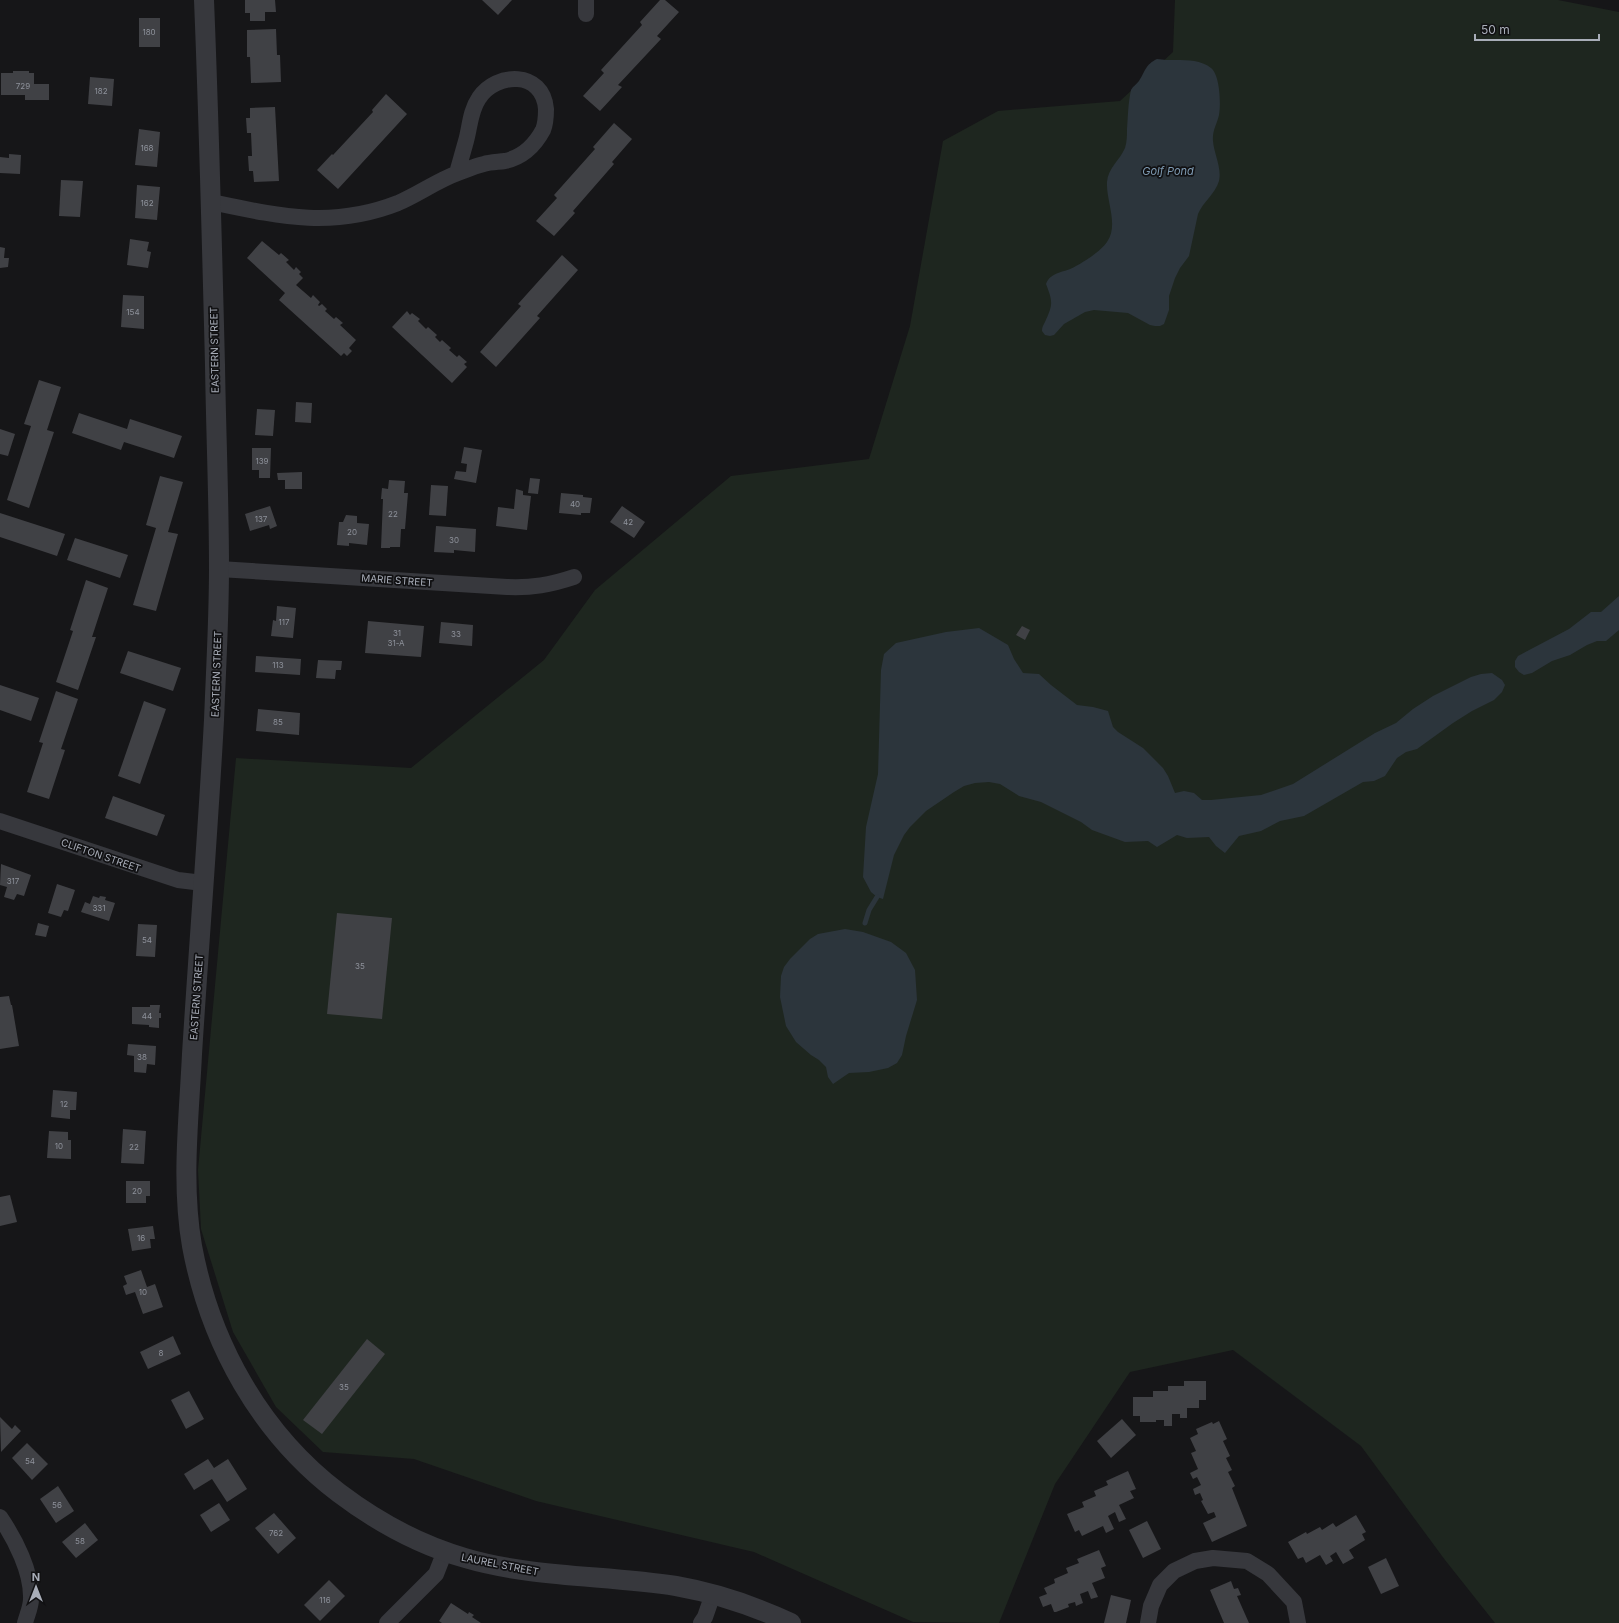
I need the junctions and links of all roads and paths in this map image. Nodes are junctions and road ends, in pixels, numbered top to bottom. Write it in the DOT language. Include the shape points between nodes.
graph roads {
  1 [pos="204,0"];
  2 [pos="457,173"];
  3 [pos="211,202"];
  4 [pos="219,569"];
  5 [pos="574,577"];
  6 [pos="0,821"];
  7 [pos="203,883"];
  8 [pos="221,1342"];
  9 [pos="0,1517"];
  10 [pos="445,1552"];
  11 [pos="712,1594"];
  12 [pos="25,1623"];
  13 [pos="387,1623"];
  14 [pos="701,1623"];
  15 [pos="791,1623"];
  16 [pos="1148,1623"];
  17 [pos="1298,1623"];
  1 -- 3 [label="street, EASTERN STREET"];
  2 -- 2 [label="street" via="514,158 534,145 545,126 546,116 544,96 539,88 516,78 494,84 479,98 469,122"];
  2 -- 3 [label="street" via="398,203 337,218 279,216"];
  3 -- 4 [label="street, EASTERN STREET"];
  4 -- 5 [label="street, MARIE STREET" via="507,588 530,588"];
  4 -- 7 [label="street, EASTERN STREET" via="213,739"];
  6 -- 7 [label="street, CLIFTON STREET" via="178,880"];
  7 -- 8 [label="street, EASTERN STREET" via="186,1191 190,1235 201,1287"];
  8 -- 10 [label="street, LAUREL STREET" via="244,1387 280,1437 301,1460 367,1512"];
  9 -- 12 [label="street" via="28,1571 31,1601"];
  10 -- 11 [label="street, LAUREL STREET" via="516,1569 674,1586"];
  10 -- 13 [label="street" via="436,1574"];
  11 -- 14 [label="street"];
  11 -- 15 [label="street, LAUREL STREET" via="770,1613"];
  16 -- 17 [label="street" via="1151,1606 1160,1585 1174,1571 1195,1561 1213,1558 1247,1561 1268,1574 1294,1602"];
}
